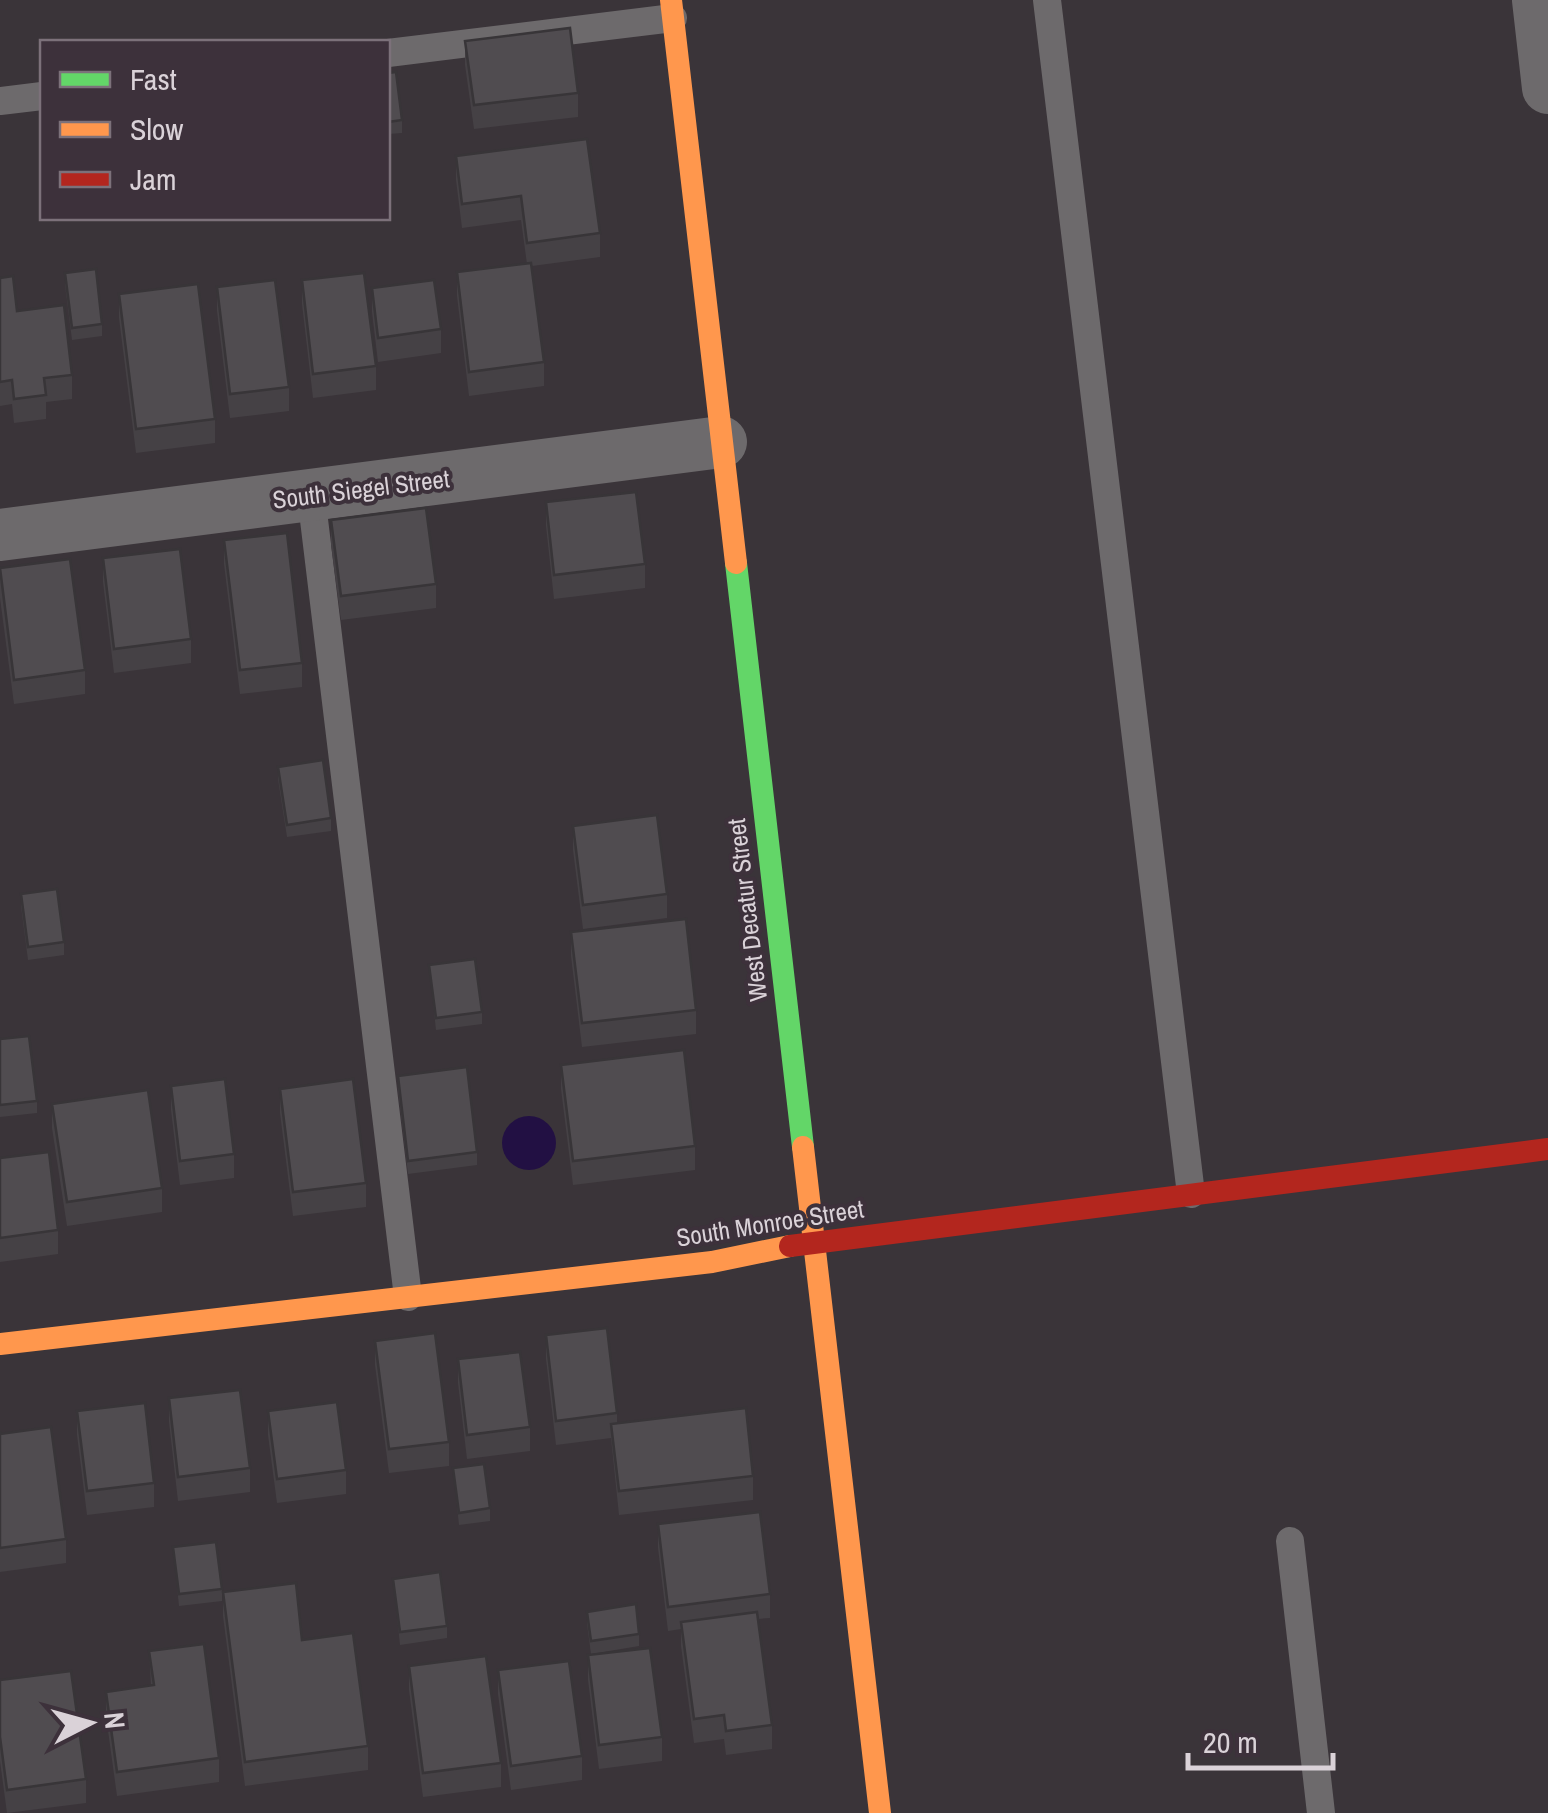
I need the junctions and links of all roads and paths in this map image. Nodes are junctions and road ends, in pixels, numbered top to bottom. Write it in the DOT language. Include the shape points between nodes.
graph roads {
  1 [pos="1047,0"];
  2 [pos="1538,0"];
  3 [pos="672,9"];
  4 [pos="390,54"];
  5 [pos="1548,88"];
  6 [pos="40,96"];
  7 [pos="0,101"];
  8 [pos="721,442"];
  9 [pos="311,495"];
  10 [pos="0,536"];
  11 [pos="1548,1150"];
  12 [pos="1190,1194"];
  13 [pos="813,1242"];
  14 [pos="408,1297"];
  15 [pos="0,1344"];
  16 [pos="1290,1541"];
  17 [pos="880,1813"];
  18 [pos="1322,1813"];
  1 -- 12 [label="lane"];
  2 -- 5 [label="street"];
  3 -- 4 [label="lane"];
  3 -- 8 [label="street, West Decatur Street"];
  6 -- 7 [label="lane"];
  8 -- 9 [label="street, South Siegel Street"];
  8 -- 13 [label="street, West Decatur Street"];
  9 -- 10 [label="street, South Siegel Street"];
  9 -- 14 [label="lane"];
  11 -- 12 [label="street, South Monroe Street"];
  12 -- 13 [label="street, South Monroe Street"];
  13 -- 14 [label="street, South Monroe Street" via="712,1262"];
  13 -- 17 [label="street, West Decatur Street"];
  14 -- 15 [label="street, South Monroe Street"];
  16 -- 18 [label="lane"];
}
